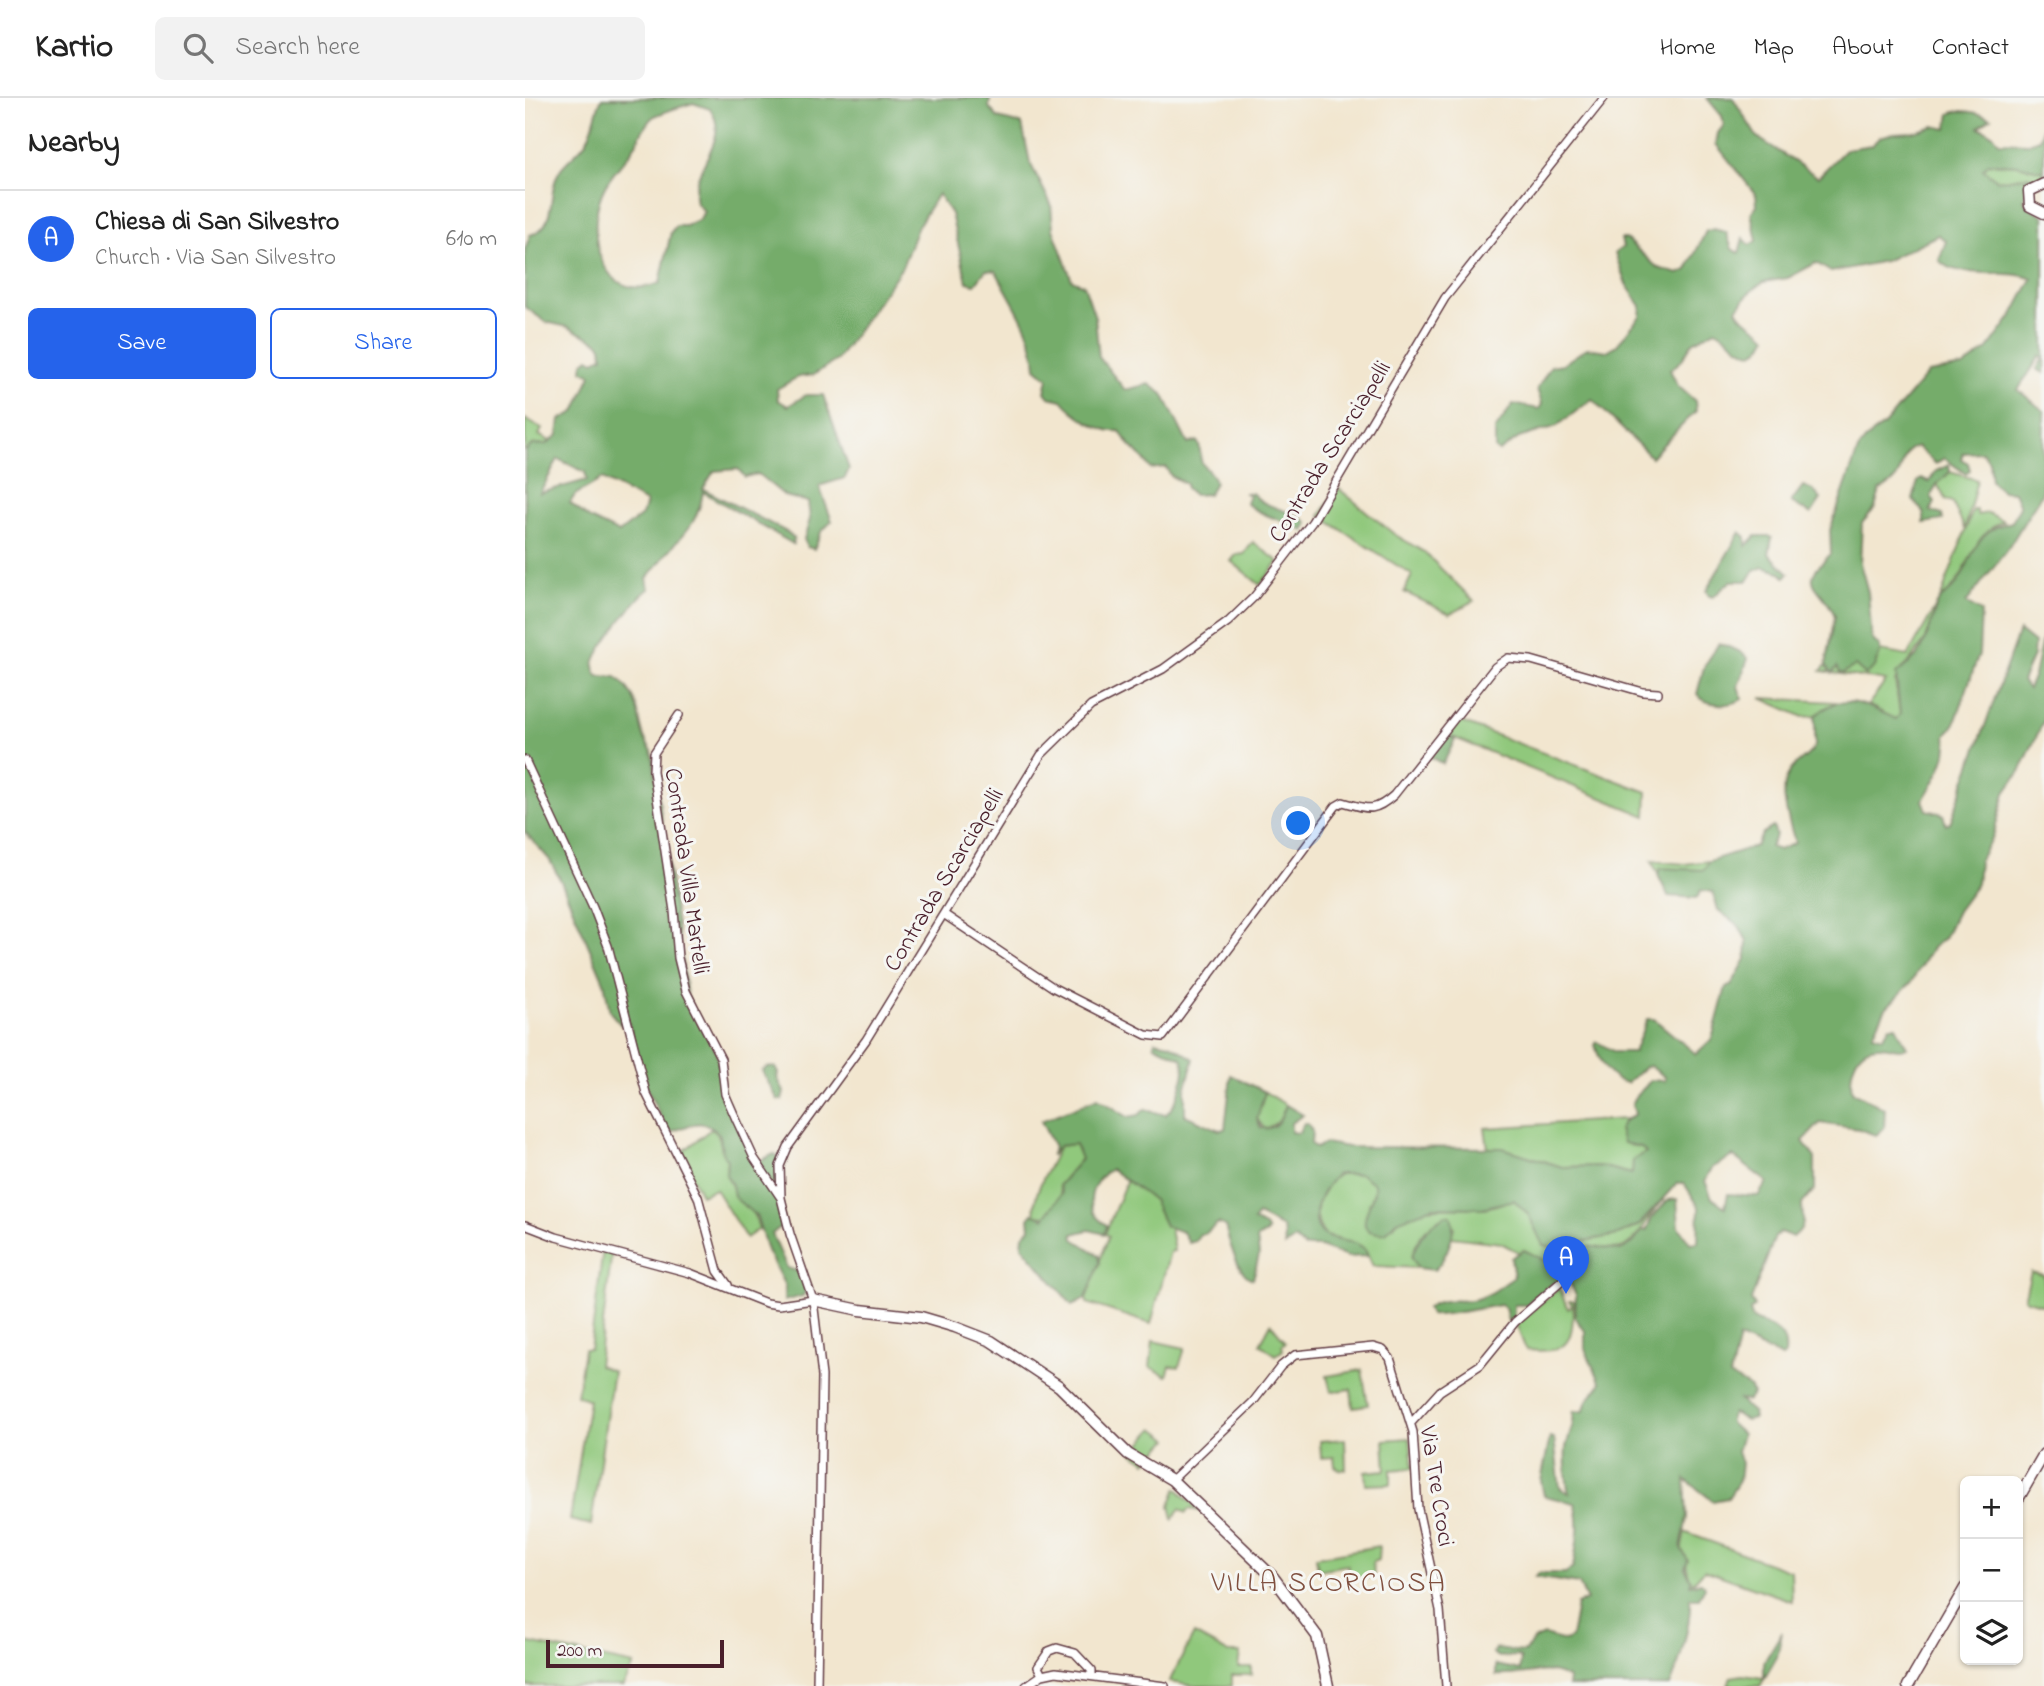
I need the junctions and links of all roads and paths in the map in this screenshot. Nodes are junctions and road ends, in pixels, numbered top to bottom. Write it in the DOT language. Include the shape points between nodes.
graph roads {
  1 [pos="1604,98"];
  2 [pos="2044,184"];
  3 [pos="2044,213"];
  4 [pos="1658,693"];
  5 [pos="679,715"];
  6 [pos="525,760"];
  7 [pos="945,915"];
  8 [pos="781,1198"];
  9 [pos="525,1224"];
  10 [pos="1563,1280"];
  11 [pos="728,1285"];
  12 [pos="813,1300"];
  13 [pos="1411,1423"];
  14 [pos="2044,1454"];
  15 [pos="1172,1480"];
  16 [pos="2023,1490"];
  17 [pos="1960,1597"];
  18 [pos="1042,1675"];
  19 [pos="1092,1676"];
  20 [pos="817,1686"];
  21 [pos="1026,1686"];
  22 [pos="1165,1686"];
  23 [pos="1328,1686"];
  24 [pos="1446,1686"];
  25 [pos="1908,1686"];
  1 -- 7 [label="street, Contrada Scarciapelli" via="1445,298 1301,539 1240,612 1163,669 1091,706 1041,755"];
  2 -- 3 [label="street" via="2034,186 2028,199 2030,206"];
  4 -- 7 [label="street" via="1531,660 1508,658 1495,667 1394,795 1380,807 1368,809 1343,802 1336,806 1163,1037 1146,1035 1054,988"];
  5 -- 8 [label="street, Contrada Villa Martelli" via="654,753 653,771 678,958 697,1019 721,1059 725,1094 754,1158"];
  6 -- 11 [label="street" via="593,907 608,946 646,1093 698,1197 718,1272"];
  7 -- 8 [label="street, Contrada Scarciapelli" via="866,1040 788,1147 780,1166"];
  8 -- 12 [label="street, Contrada Villa Martelli"];
  9 -- 11 [label="street" via="556,1237"];
  10 -- 13 [label="street" via="1529,1309 1480,1365 1440,1391"];
  11 -- 12 [label="street" via="766,1303"];
  12 -- 15 [label="street" via="921,1317 991,1341 1059,1386 1128,1454"];
  12 -- 20 [label="street, Contrada Villa Martelli" via="822,1376"];
  13 -- 15 [label="street, Via Tre Croci" via="1390,1358 1383,1350 1373,1347 1295,1355"];
  13 -- 24 [label="street, Via Tre Croci" via="1418,1508 1443,1630"];
  14 -- 16 [label="street"];
  15 -- 23 [label="street" via="1257,1560 1300,1609 1320,1646"];
  17 -- 25 [label="street"];
  18 -- 19 [label="street"];
  18 -- 19 [label="street" via="1038,1667 1057,1647 1075,1653"];
  18 -- 21 [label="street"];
  19 -- 22 [label="street"];
}
